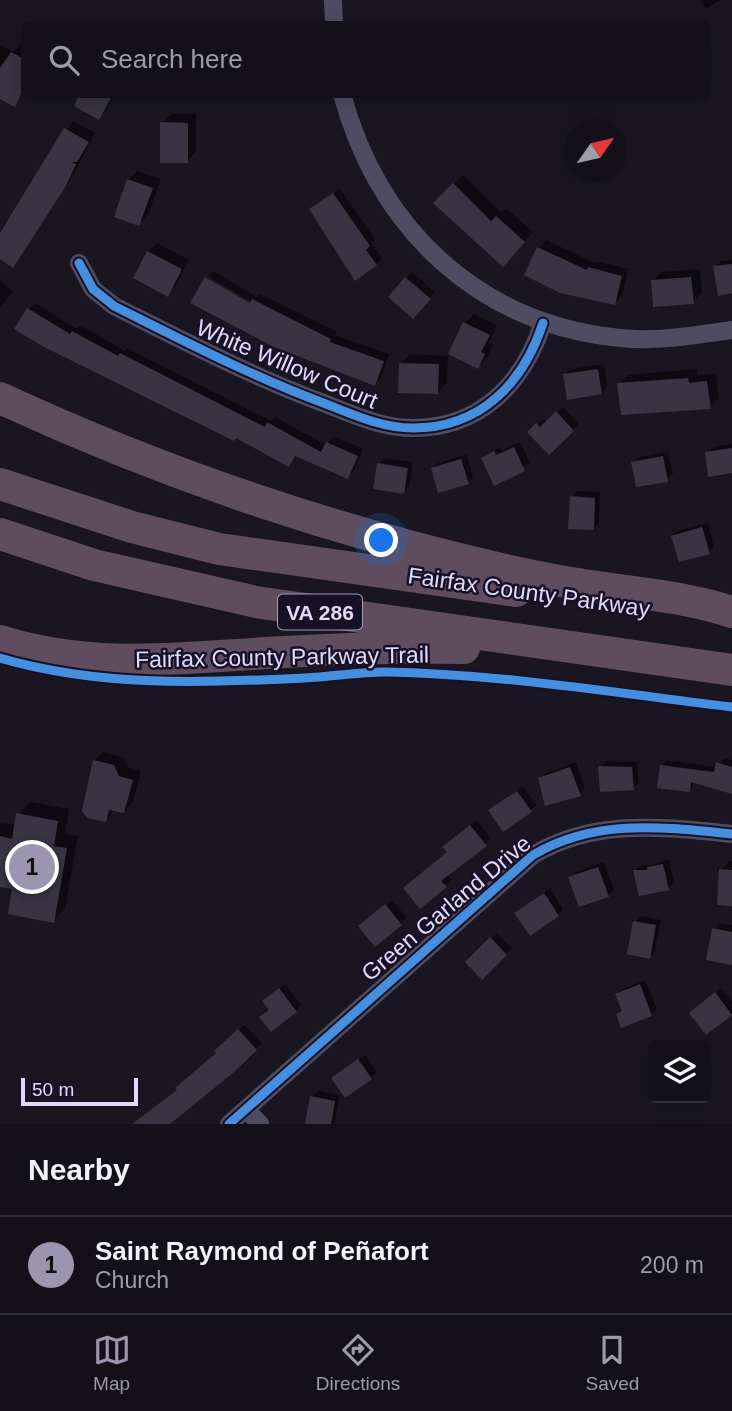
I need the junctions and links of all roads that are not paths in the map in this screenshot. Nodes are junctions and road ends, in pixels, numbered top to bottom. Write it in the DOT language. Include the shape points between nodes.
graph roads {
  1 [pos="333,0"];
  2 [pos="334,21"];
  3 [pos="343,98"];
  4 [pos="79,263"];
  5 [pos="543,323"];
  6 [pos="732,330"];
  7 [pos="0,398"];
  8 [pos="0,484"];
  9 [pos="0,534"];
  10 [pos="732,612"];
  11 [pos="732,620"];
  12 [pos="0,641"];
  13 [pos="647,659"];
  14 [pos="732,670"];
  15 [pos="732,834"];
  16 [pos="246,1109"];
  17 [pos="229,1124"];
  18 [pos="260,1124"];
  1 -- 2 [label="street"];
  3 -- 5 [label="street" via="372,176 425,246 481,292"];
  4 -- 5 [label="street, White Willow Court" via="93,289 114,306 287,390 397,427 446,424 484,407 517,379"];
  5 -- 6 [label="street" via="623,338 678,338"];
  7 -- 10 [label="highway" via="124,454 291,512 508,570 705,603"];
  8 -- 11 [label="highway, Fairfax County Parkway / VA 286" via="132,527 219,549"];
  9 -- 13 [label="highway, Fairfax County Parkway / VA 286" via="94,565 242,600"];
  12 -- 13 [label="highway" via="107,662 426,647"];
  13 -- 14 [label="highway, Fairfax County Parkway / VA 286"];
  15 -- 16 [label="street, Green Garland Drive" via="634,827 584,832 548,846 510,872"];
  16 -- 17 [label="street, Green Garland Drive"];
  16 -- 18 [label="street"];
}
